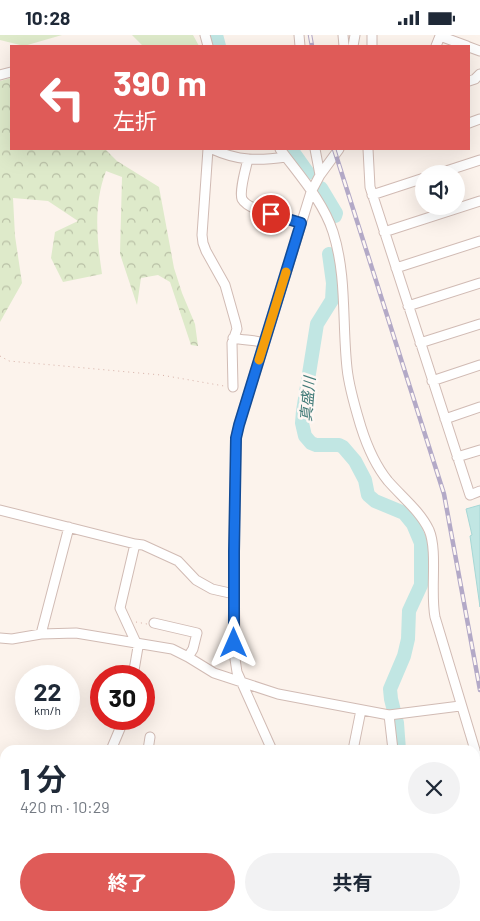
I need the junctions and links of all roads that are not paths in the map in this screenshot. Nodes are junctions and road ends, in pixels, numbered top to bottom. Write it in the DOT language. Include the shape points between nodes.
graph roads {
  1 [pos="439,35"];
  2 [pos="463,45"];
  3 [pos="208,150"];
  4 [pos="214,150"];
  5 [pos="281,150"];
  6 [pos="315,150"];
  7 [pos="338,150"];
  8 [pos="368,150"];
  9 [pos="286,157"];
  10 [pos="248,159"];
  11 [pos="480,160"];
  12 [pos="465,165"];
  13 [pos="320,175"];
  14 [pos="415,181"];
  15 [pos="311,192"];
  16 [pos="372,195"];
  17 [pos="480,201"];
  18 [pos="301,223"];
  19 [pos="384,232"];
  20 [pos="480,241"];
  21 [pos="396,269"];
  22 [pos="480,283"];
  23 [pos="408,306"];
  24 [pos="480,324"];
  25 [pos="233,338"];
  26 [pos="264,343"];
  27 [pos="420,343"];
  28 [pos="480,365"];
  29 [pos="432,381"];
  30 [pos="233,387"];
  31 [pos="480,407"];
  32 [pos="445,419"];
  33 [pos="480,450"];
  34 [pos="457,457"];
  35 [pos="480,491"];
  36 [pos="0,510"];
  37 [pos="69,527"];
  38 [pos="135,544"];
  39 [pos="234,595"];
  40 [pos="154,623"];
  41 [pos="41,634"];
  42 [pos="0,638"];
  43 [pos="136,643"];
  44 [pos="188,657"];
  45 [pos="135,665"];
  46 [pos="242,683"];
  47 [pos="460,706"];
  48 [pos="361,710"];
  49 [pos="393,715"];
  50 [pos="119,730"];
  51 [pos="150,737"];
  52 [pos="113,745"];
  53 [pos="149,745"];
  54 [pos="270,745"];
  55 [pos="355,745"];
  56 [pos="393,745"];
  57 [pos="473,745"];
  1 -- 2 [label="street"];
  3 -- 25 [label="street" via="202,235 206,251 225,285 237,329"];
  4 -- 10 [label="street" via="230,157"];
  5 -- 9 [label="street"];
  6 -- 13 [label="street"];
  7 -- 13 [label="street"];
  8 -- 16 [label="street" via="368,180"];
  9 -- 10 [label="street"];
  9 -- 15 [label="street"];
  10 -- 18 [label="street" via="242,191 244,201 257,209"];
  11 -- 12 [label="street"];
  13 -- 15 [label="street"];
  14 -- 16 [label="street"];
  15 -- 18 [label="street"];
  15 -- 47 [label="street" via="322,208 337,247 347,369 362,428 372,456 420,517 431,537 434,611"];
  16 -- 19 [label="street"];
  17 -- 19 [label="street"];
  18 -- 26 [label="street"];
  19 -- 21 [label="street"];
  20 -- 21 [label="street"];
  21 -- 23 [label="street"];
  22 -- 23 [label="street"];
  23 -- 27 [label="street"];
  24 -- 27 [label="street"];
  25 -- 26 [label="street"];
  25 -- 30 [label="street"];
  26 -- 39 [label="street" via="236,438"];
  27 -- 29 [label="street"];
  28 -- 29 [label="street"];
  29 -- 32 [label="street"];
  31 -- 32 [label="street"];
  32 -- 34 [label="street"];
  33 -- 34 [label="street"];
  34 -- 35 [label="street" via="470,495"];
  36 -- 37 [label="street"];
  37 -- 38 [label="street"];
  37 -- 41 [label="street"];
  38 -- 39 [label="street" via="178,561 196,580 212,589"];
  38 -- 43 [label="street" via="120,608"];
  39 -- 46 [label="street" via="235,659"];
  40 -- 44 [label="street" via="197,633 194,649"];
  41 -- 42 [label="street"];
  41 -- 43 [label="street" via="76,633"];
  43 -- 44 [label="street" via="172,649"];
  43 -- 45 [label="street"];
  44 -- 46 [label="street" via="214,673"];
  46 -- 48 [label="street" via="278,694"];
  46 -- 54 [label="street"];
  47 -- 49 [label="street"];
  47 -- 57 [label="street"];
  48 -- 49 [label="street"];
  48 -- 55 [label="street"];
  49 -- 56 [label="street"];
  50 -- 52 [label="street"];
  51 -- 53 [label="street"];
}
